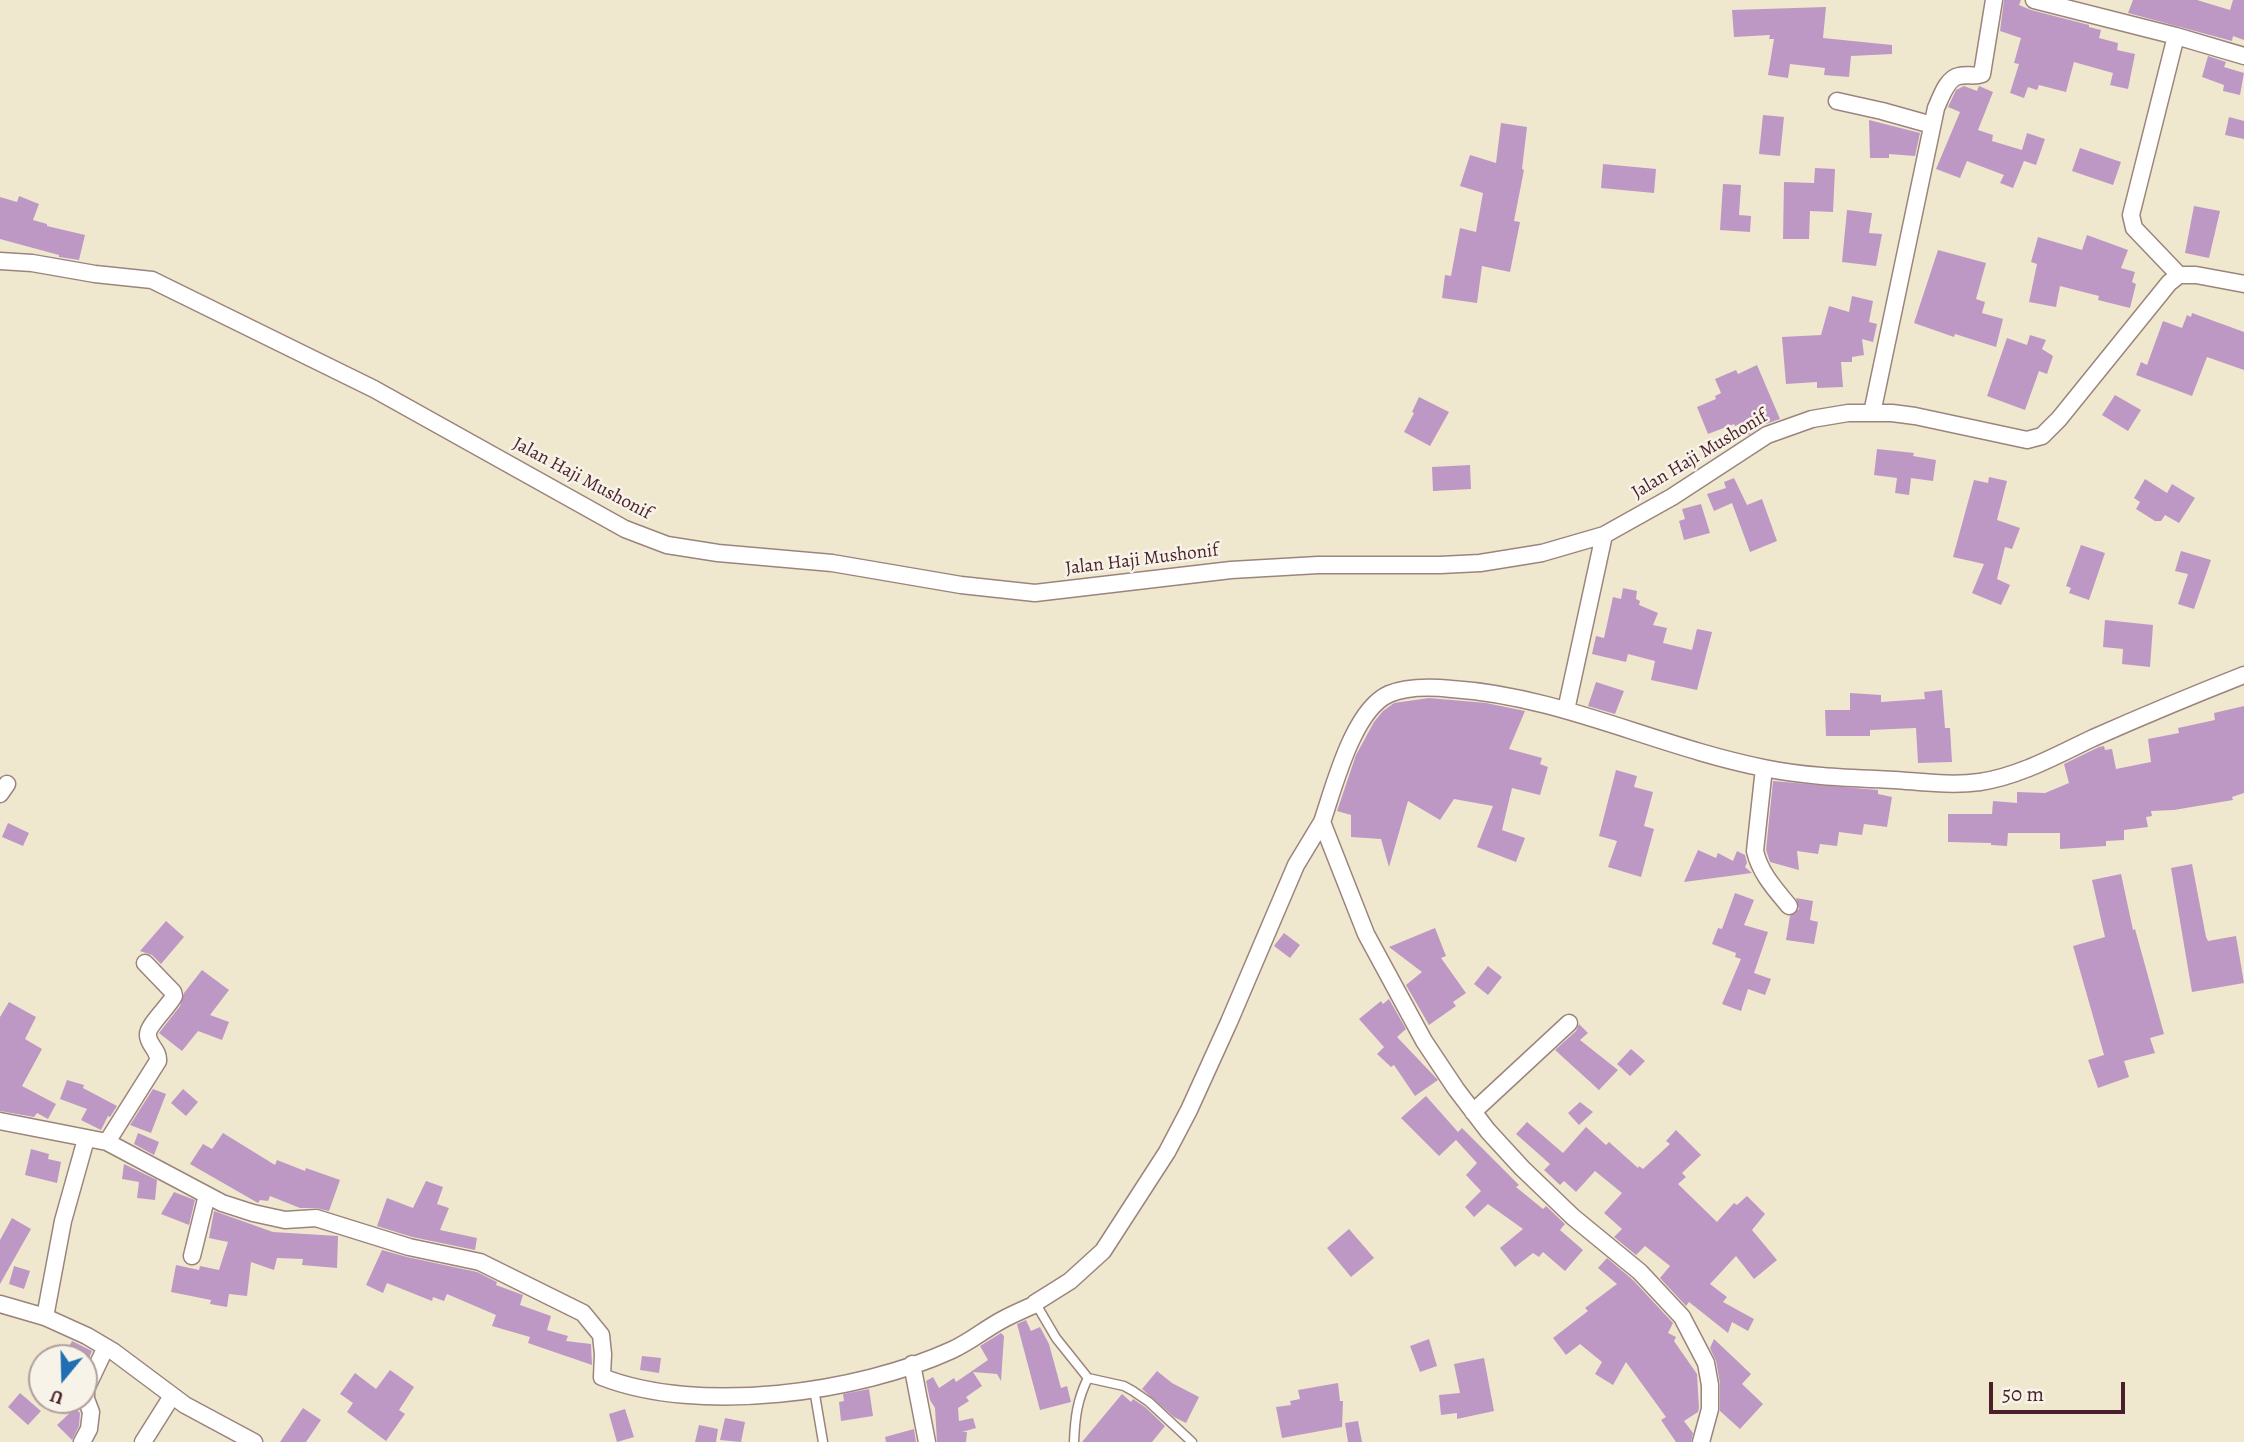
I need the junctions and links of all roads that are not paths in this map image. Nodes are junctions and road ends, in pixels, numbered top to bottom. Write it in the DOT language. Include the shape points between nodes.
graph roads {
  1 [pos="1994,0"];
  2 [pos="2034,0"];
  3 [pos="2176,36"];
  4 [pos="2244,57"];
  5 [pos="1837,102"];
  6 [pos="1932,125"];
  7 [pos="0,261"];
  8 [pos="2179,275"];
  9 [pos="2244,284"];
  10 [pos="1872,412"];
  11 [pos="1604,535"];
  12 [pos="2244,675"];
  13 [pos="1566,710"];
  14 [pos="1764,768"];
  15 [pos="1322,822"];
  16 [pos="1789,906"];
  17 [pos="145,963"];
  18 [pos="1569,1023"];
  19 [pos="1473,1112"];
  20 [pos="0,1121"];
  21 [pos="86,1139"];
  22 [pos="107,1142"];
  23 [pos="207,1195"];
  24 [pos="192,1256"];
  25 [pos="0,1304"];
  26 [pos="1036,1304"];
  27 [pos="45,1317"];
  28 [pos="106,1347"];
  29 [pos="912,1364"];
  30 [pos="1088,1378"];
  31 [pos="814,1389"];
  32 [pos="172,1396"];
  33 [pos="82,1442"];
  34 [pos="144,1442"];
  35 [pos="254,1442"];
  36 [pos="823,1442"];
  37 [pos="927,1442"];
  38 [pos="1074,1442"];
  39 [pos="1192,1442"];
  40 [pos="1701,1442"];
  1 -- 6 [label="street" via="1982,74 1951,80"];
  2 -- 3 [label="street"];
  3 -- 4 [label="street"];
  3 -- 8 [label="street" via="2131,215 2134,228"];
  5 -- 6 [label="street"];
  6 -- 10 [label="street"];
  7 -- 11 [label="street, Jalan Haji Mushonif" via="152,280 374,389 625,529 695,550 855,566 1035,593 1231,570 1480,563 1542,553"];
  8 -- 9 [label="street"];
  8 -- 10 [label="street, Jalan Haji Mushonif" via="2042,436 2010,438 1936,419"];
  10 -- 11 [label="street, Jalan Haji Mushonif" via="1812,419 1767,435"];
  11 -- 13 [label="street"];
  12 -- 14 [label="street" via="2044,761 1980,782 1865,779"];
  13 -- 14 [label="street"];
  13 -- 15 [label="street" via="1461,689 1434,687 1389,694 1362,719"];
  14 -- 16 [label="street" via="1755,851 1768,880"];
  15 -- 19 [label="street" via="1379,960 1424,1041"];
  15 -- 26 [label="street" via="1296,865 1167,1152 1103,1251"];
  17 -- 22 [label="street" via="174,996 149,1029 148,1039 158,1061"];
  18 -- 19 [label="street"];
  19 -- 40 [label="street" via="1548,1193 1640,1272 1682,1317 1706,1363 1710,1385 1710,1409"];
  20 -- 21 [label="street"];
  21 -- 22 [label="street"];
  21 -- 27 [label="street" via="63,1221"];
  22 -- 23 [label="street"];
  23 -- 24 [label="street"];
  23 -- 31 [label="street" via="285,1220 316,1218 509,1274 583,1312 601,1335 602,1377 619,1384 723,1397"];
  25 -- 27 [label="street"];
  26 -- 29 [label="street" via="953,1350"];
  26 -- 30 [label="lane" via="1056,1339"];
  27 -- 28 [label="street"];
  28 -- 32 [label="street"];
  28 -- 33 [label="street" via="86,1389 91,1412"];
  29 -- 31 [label="street"];
  29 -- 37 [label="street"];
  30 -- 38 [label="lane" via="1077,1405"];
  30 -- 39 [label="lane" via="1133,1391"];
  31 -- 36 [label="lane"];
  32 -- 34 [label="street"];
  32 -- 35 [label="street"];
}
